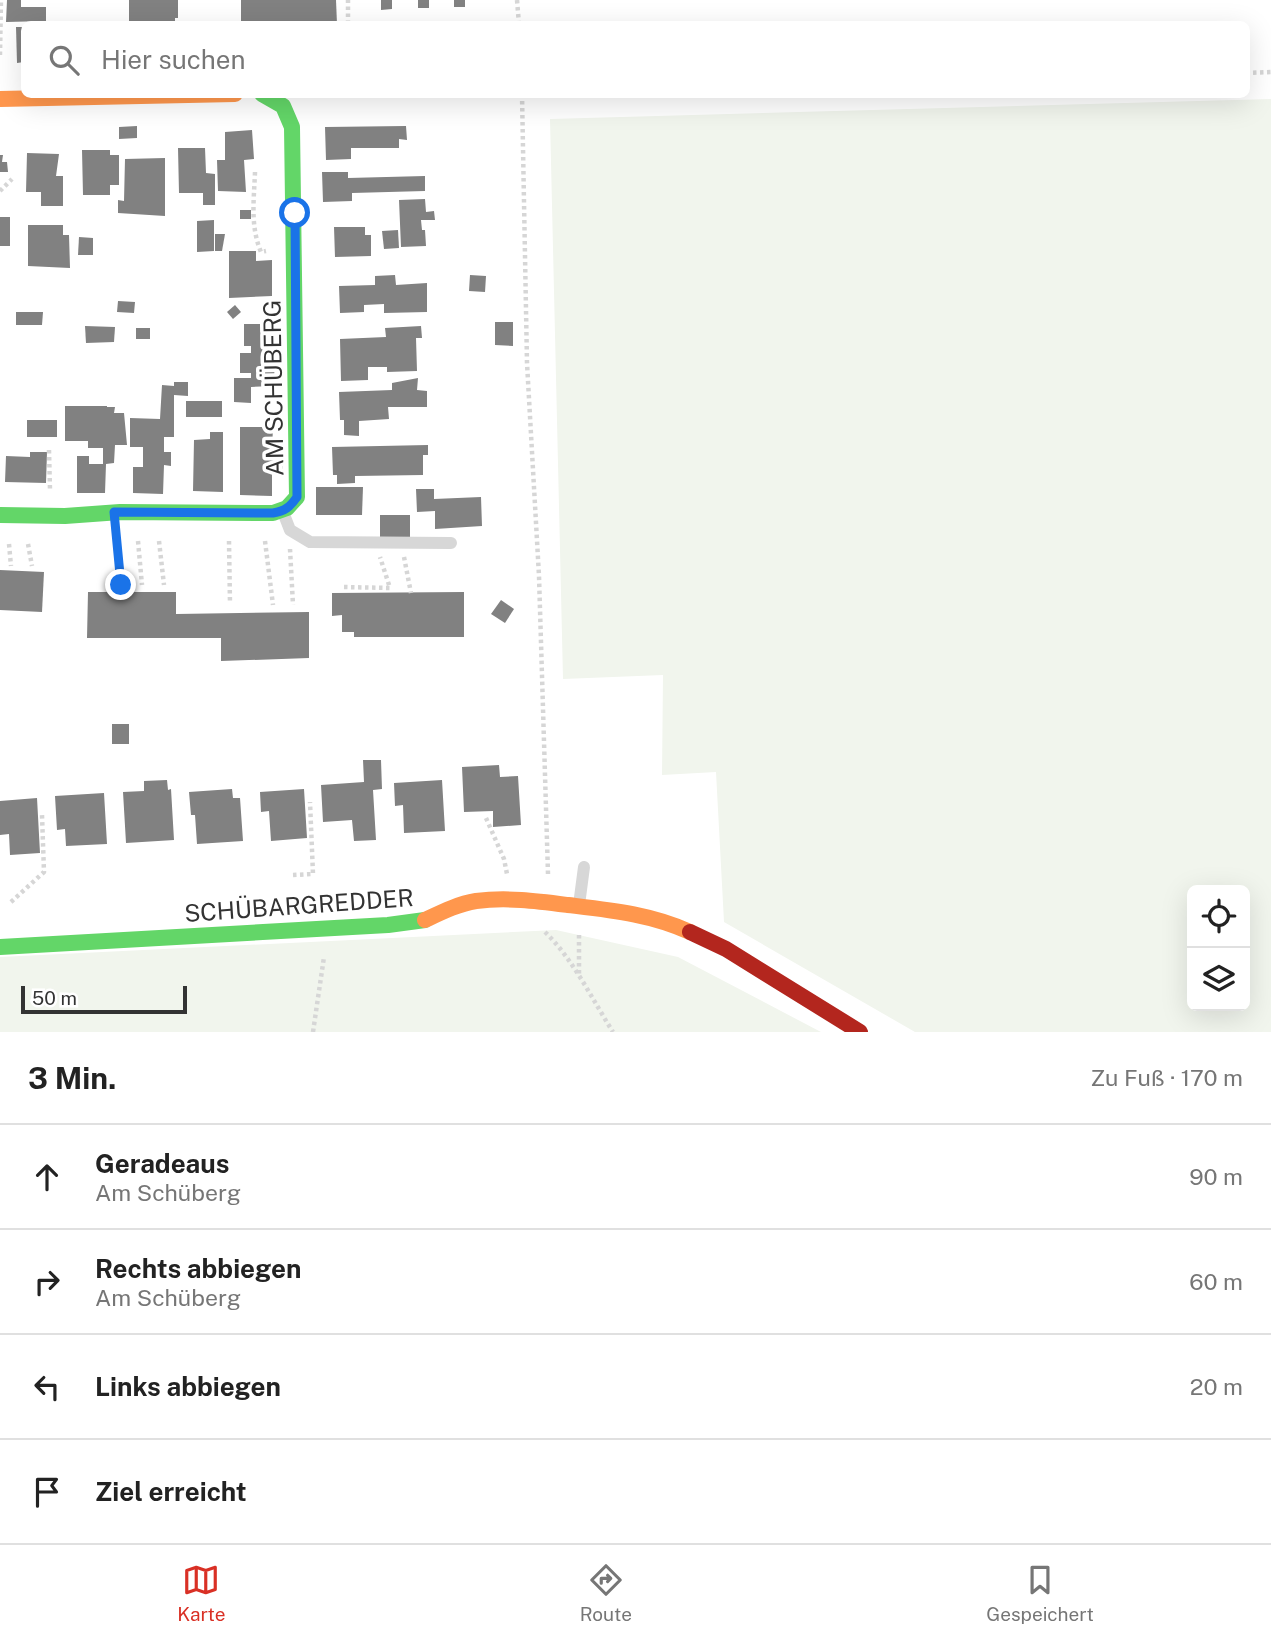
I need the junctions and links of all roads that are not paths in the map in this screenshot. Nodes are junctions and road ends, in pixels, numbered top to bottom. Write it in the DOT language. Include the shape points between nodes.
graph roads {
  1 [pos="47,98"];
  2 [pos="270,98"];
  3 [pos="0,99"];
  4 [pos="283,512"];
  5 [pos="0,515"];
  6 [pos="451,543"];
  7 [pos="584,867"];
  8 [pos="579,908"];
  9 [pos="0,947"];
  10 [pos="860,1032"];
  1 -- 3 [label="street"];
  2 -- 4 [label="street, AM SCHÜBERG" via="289,112 292,127 298,487 297,497"];
  4 -- 5 [label="street, AM SCHÜBERG"];
  4 -- 6 [label="lane" via="290,530 310,542"];
  7 -- 8 [label="lane"];
  8 -- 9 [label="street, SCHÜBARGREDDER" via="478,901 425,920 388,925"];
  8 -- 10 [label="street, SCHÜBARGREDDER" via="624,912 672,924 726,948"];
}
